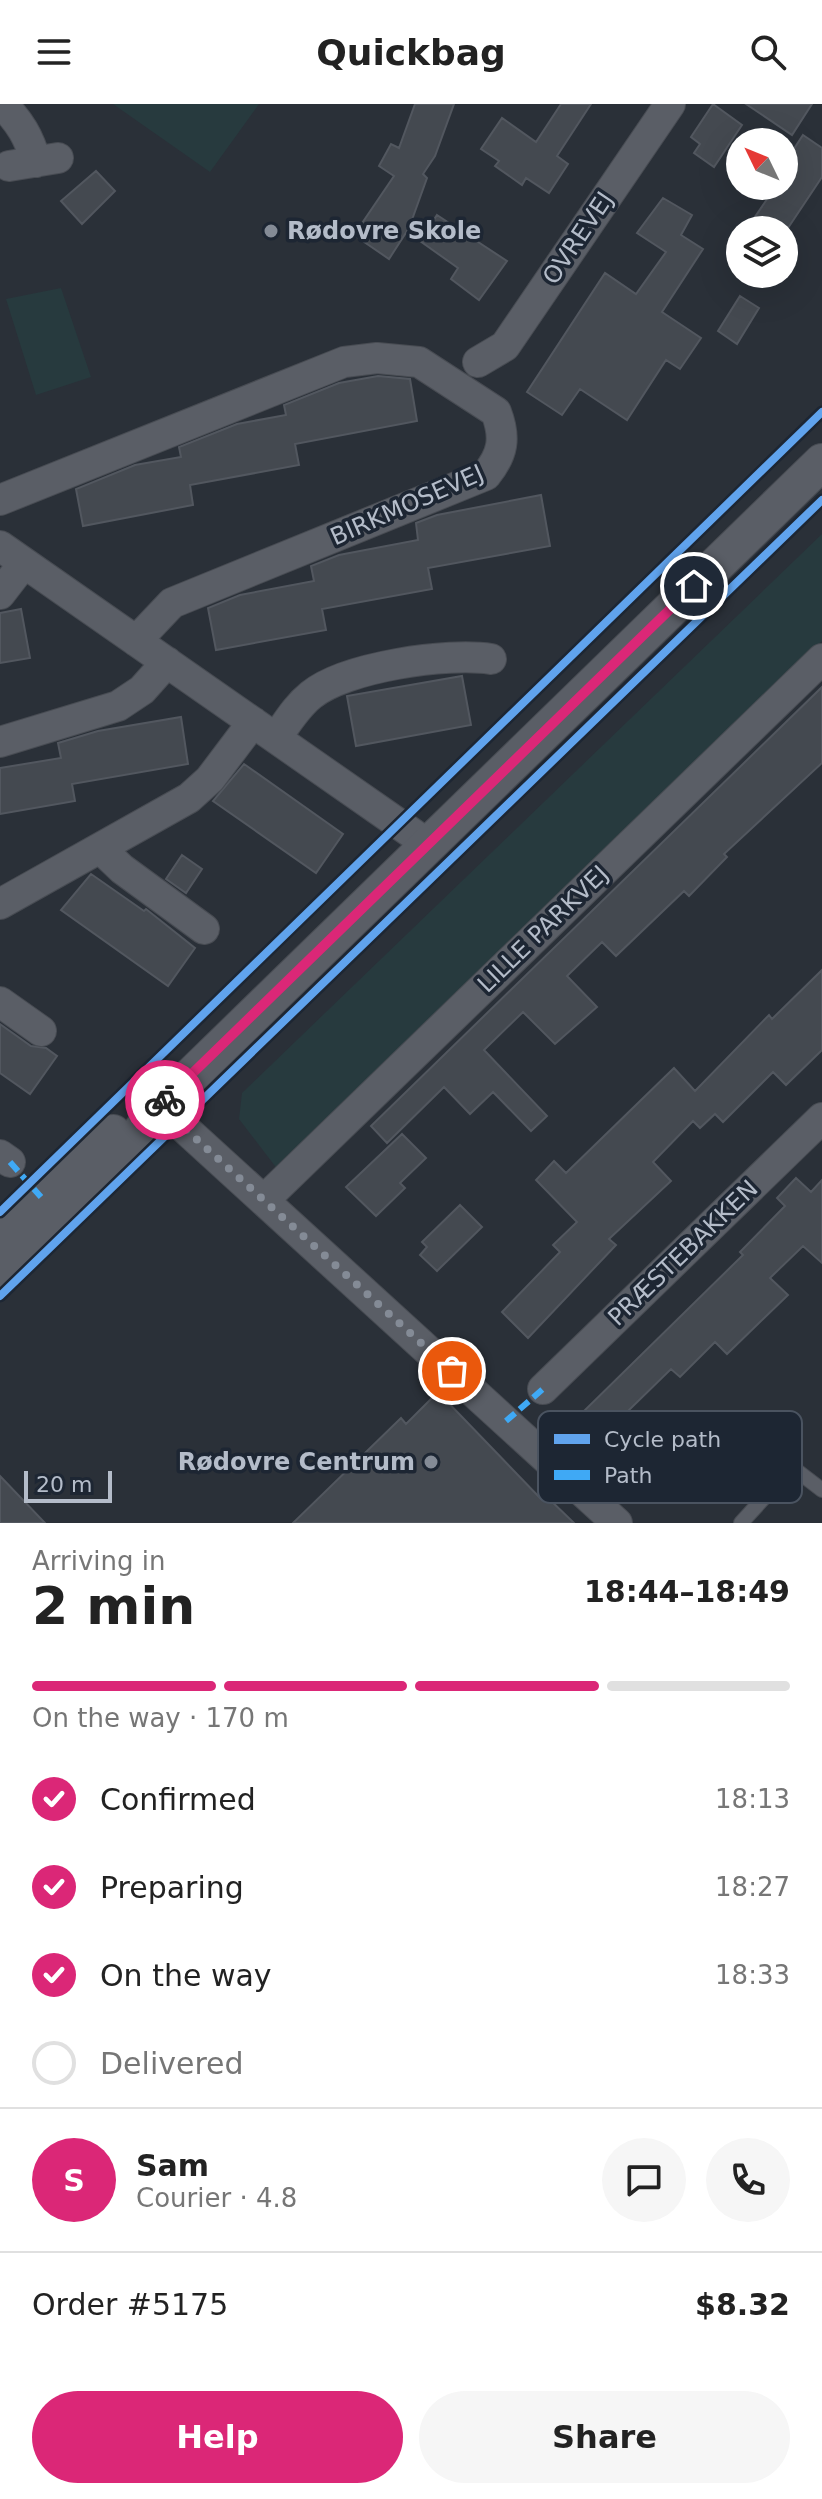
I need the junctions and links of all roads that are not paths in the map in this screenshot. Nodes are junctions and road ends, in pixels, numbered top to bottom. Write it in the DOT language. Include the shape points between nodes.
graph roads {
  1 [pos="2,104"];
  2 [pos="670,104"];
  3 [pos="34,162"];
  4 [pos="478,362"];
  5 [pos="822,462"];
  6 [pos="0,500"];
  7 [pos="12,555"];
  8 [pos="0,594"];
  9 [pos="136,641"];
  10 [pos="491,659"];
  11 [pos="822,659"];
  12 [pos="167,662"];
  13 [pos="265,730"];
  14 [pos="0,742"];
  15 [pos="429,845"];
  16 [pos="101,849"];
  17 [pos="0,904"];
  18 [pos="204,929"];
  19 [pos="0,1002"];
  20 [pos="41,1031"];
  21 [pos="160,1106"];
  22 [pos="822,1118"];
  23 [pos="264,1200"];
  24 [pos="0,1235"];
  25 [pos="0,1273"];
  26 [pos="543,1389"];
  27 [pos="538,1451"];
  28 [pos="802,1475"];
  29 [pos="822,1490"];
  30 [pos="595,1503"];
  31 [pos="759,1503"];
  32 [pos="617,1523"];
  33 [pos="741,1523"];
  1 -- 3 [label="street" via="30,140"];
  2 -- 4 [label="street, OVREVEJ" via="505,346"];
  5 -- 15 [label="street"];
  6 -- 9 [label="street, BIRKMOSEVEJ" via="344,362 419,362 496,412 503,445 486,475 172,603"];
  7 -- 8 [label="street"];
  7 -- 9 [label="street"];
  9 -- 12 [label="street"];
  10 -- 13 [label="street" via="465,655 350,674 312,694"];
  11 -- 23 [label="street, LILLE PARKVEJ"];
  12 -- 13 [label="street"];
  12 -- 14 [label="street" via="142,690 118,706"];
  13 -- 15 [label="street"];
  13 -- 16 [label="street" via="189,798"];
  15 -- 21 [label="street"];
  16 -- 17 [label="street"];
  16 -- 18 [label="street"];
  19 -- 20 [label="street"];
  21 -- 23 [label="street"];
  21 -- 24 [label="street" via="105,1138"];
  21 -- 25 [label="street" via="123,1155"];
  22 -- 26 [label="street, PRÆSTEBAKKEN"];
  23 -- 27 [label="street"];
  28 -- 29 [label="lane"];
  30 -- 32 [label="street"];
  31 -- 33 [label="lane"];
}
